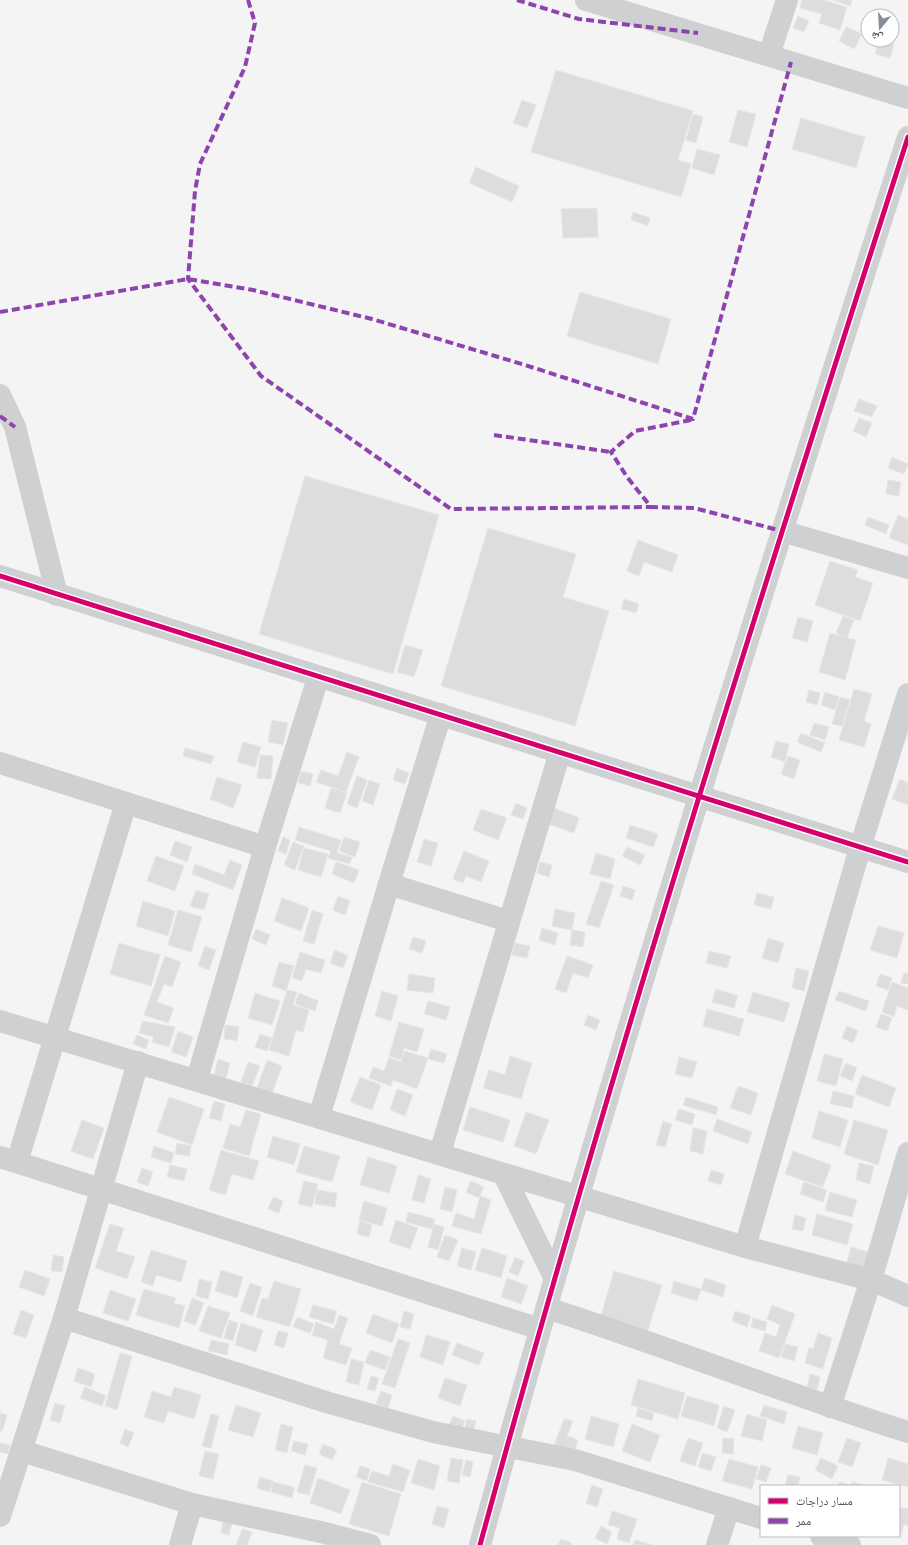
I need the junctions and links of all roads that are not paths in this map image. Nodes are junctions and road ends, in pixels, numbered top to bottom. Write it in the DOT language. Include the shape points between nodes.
graph roads {
  1 [pos="586,0"];
  2 [pos="786,0"];
  3 [pos="645,9"];
  4 [pos="770,55"];
  5 [pos="908,98"];
  6 [pos="908,137"];
  7 [pos="0,395"];
  8 [pos="782,531"];
  9 [pos="908,568"];
  10 [pos="0,576"];
  11 [pos="57,595"];
  12 [pos="318,678"];
  13 [pos="907,698"];
  14 [pos="441,714"];
  15 [pos="560,752"];
  16 [pos="0,763"];
  17 [pos="699,797"];
  18 [pos="126,803"];
  19 [pos="265,847"];
  20 [pos="860,848"];
  21 [pos="908,862"];
  22 [pos="389,884"];
  23 [pos="508,921"];
  24 [pos="0,1021"];
  25 [pos="54,1037"];
  26 [pos="138,1062"];
  27 [pos="197,1079"];
  28 [pos="319,1117"];
  29 [pos="440,1153"];
  30 [pos="908,1153"];
  31 [pos="8,1160"];
  32 [pos="905,1174"];
  33 [pos="504,1175"];
  34 [pos="100,1188"];
  35 [pos="577,1197"];
  36 [pos="745,1247"];
  37 [pos="555,1279"];
  38 [pos="871,1280"];
  39 [pos="908,1296"];
  40 [pos="547,1308"];
  41 [pos="64,1318"];
  42 [pos="540,1329"];
  43 [pos="830,1407"];
  44 [pos="908,1432"];
  45 [pos="506,1447"];
  46 [pos="22,1451"];
  47 [pos="192,1504"];
  48 [pos="729,1508"];
  49 [pos="0,1516"];
  50 [pos="760,1518"];
  51 [pos="323,1539"];
  52 [pos="180,1545"];
  53 [pos="370,1545"];
  54 [pos="480,1545"];
  55 [pos="717,1545"];
  1 -- 3 [label="street"];
  2 -- 4 [label="street"];
  3 -- 4 [label="street"];
  4 -- 5 [label="street"];
  6 -- 8 [label="street"];
  7 -- 11 [label="street" via="15,427"];
  8 -- 9 [label="street"];
  8 -- 17 [label="street"];
  10 -- 11 [label="street"];
  11 -- 12 [label="street"];
  12 -- 14 [label="street"];
  12 -- 19 [label="street"];
  13 -- 20 [label="street"];
  14 -- 15 [label="street"];
  14 -- 22 [label="street"];
  15 -- 17 [label="street"];
  15 -- 23 [label="street"];
  16 -- 18 [label="street"];
  17 -- 20 [label="street"];
  17 -- 35 [label="street"];
  18 -- 19 [label="street"];
  18 -- 25 [label="street"];
  19 -- 27 [label="street"];
  20 -- 21 [label="street"];
  20 -- 36 [label="street"];
  22 -- 23 [label="street"];
  22 -- 28 [label="street"];
  23 -- 29 [label="street"];
  24 -- 25 [label="street"];
  25 -- 26 [label="street"];
  25 -- 31 [label="street"];
  26 -- 27 [label="street"];
  26 -- 34 [label="street"];
  27 -- 28 [label="street"];
  28 -- 29 [label="street"];
  29 -- 33 [label="street"];
  30 -- 32 [label="street"];
  31 -- 34 [label="street"];
  32 -- 38 [label="street"];
  33 -- 35 [label="street"];
  33 -- 37 [label="street"];
  34 -- 41 [label="street"];
  34 -- 42 [label="street"];
  35 -- 36 [label="street"];
  35 -- 37 [label="street"];
  36 -- 38 [label="street"];
  37 -- 40 [label="street"];
  38 -- 39 [label="street"];
  38 -- 43 [label="street"];
  40 -- 42 [label="street"];
  40 -- 43 [label="street"];
  41 -- 45 [label="street" via="326,1402 433,1432"];
  41 -- 46 [label="street"];
  42 -- 45 [label="street"];
  43 -- 44 [label="street"];
  45 -- 48 [label="street" via="574,1460"];
  45 -- 54 [label="street"];
  46 -- 47 [label="street"];
  46 -- 49 [label="street"];
  47 -- 51 [label="street"];
  47 -- 52 [label="street"];
  48 -- 50 [label="street"];
  48 -- 55 [label="street"];
  51 -- 53 [label="street"];
}
